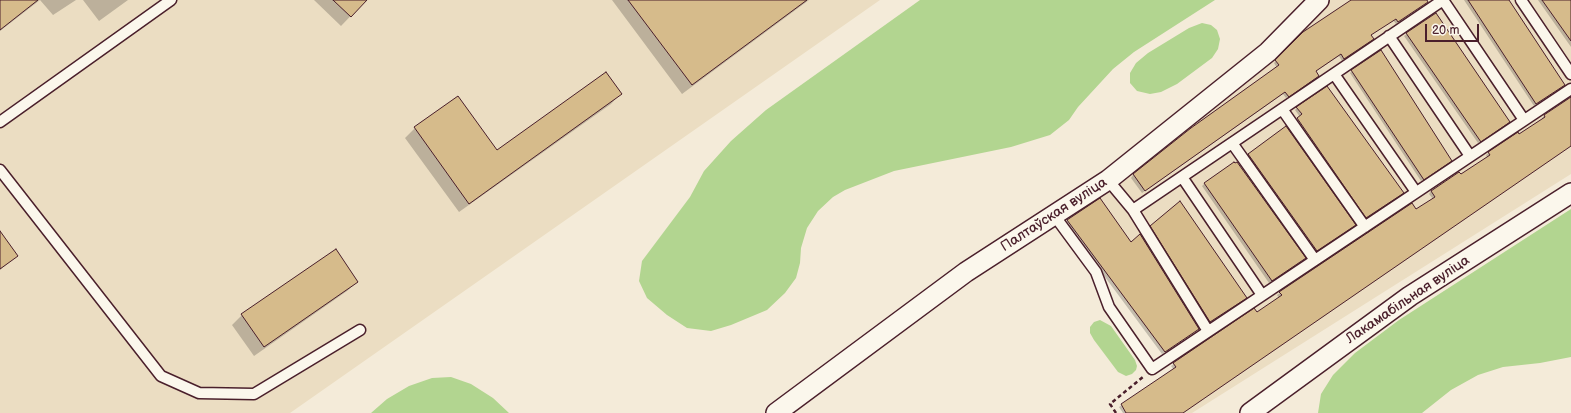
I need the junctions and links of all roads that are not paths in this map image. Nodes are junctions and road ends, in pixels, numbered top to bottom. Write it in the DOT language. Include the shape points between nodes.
graph roads {
  1 [pos="172,0"];
  2 [pos="1320,0"];
  3 [pos="1443,0"];
  4 [pos="1521,0"];
  5 [pos="1389,36"];
  6 [pos="1334,74"];
  7 [pos="1571,74"];
  8 [pos="1571,89"];
  9 [pos="1282,109"];
  10 [pos="1524,120"];
  11 [pos="0,122"];
  12 [pos="1232,143"];
  13 [pos="1470,156"];
  14 [pos="0,170"];
  15 [pos="1182,177"];
  16 [pos="1108,180"];
  17 [pos="1416,192"];
  18 [pos="1571,193"];
  19 [pos="1133,210"];
  20 [pos="1054,215"];
  21 [pos="1365,227"];
  22 [pos="1315,260"];
  23 [pos="1262,295"];
  24 [pos="360,330"];
  25 [pos="1208,331"];
  26 [pos="776,413"];
  27 [pos="1253,413"];
  1 -- 11 [label="lane"];
  2 -- 16 [label="street, Палтаўская вуліца" via="1268,52"];
  3 -- 5 [label="lane"];
  3 -- 10 [label="lane"];
  4 -- 7 [label="lane"];
  5 -- 6 [label="lane"];
  5 -- 13 [label="lane"];
  6 -- 9 [label="lane"];
  6 -- 17 [label="lane"];
  8 -- 10 [label="lane"];
  9 -- 12 [label="lane"];
  9 -- 21 [label="lane"];
  10 -- 13 [label="lane"];
  12 -- 15 [label="lane"];
  12 -- 22 [label="lane"];
  13 -- 17 [label="lane"];
  14 -- 24 [label="lane" via="161,376 199,393 254,394"];
  15 -- 19 [label="lane"];
  15 -- 23 [label="lane"];
  16 -- 19 [label="lane"];
  16 -- 20 [label="street, Палтаўская вуліца"];
  17 -- 21 [label="lane"];
  18 -- 27 [label="street, Лакамабільная вуліца" via="1410,296"];
  19 -- 25 [label="lane"];
  20 -- 25 [label="lane" via="1096,272 1109,307 1152,369"];
  20 -- 26 [label="street, Палтаўская вуліца" via="966,272"];
  21 -- 22 [label="lane"];
  22 -- 23 [label="lane"];
  23 -- 25 [label="lane"];
}
